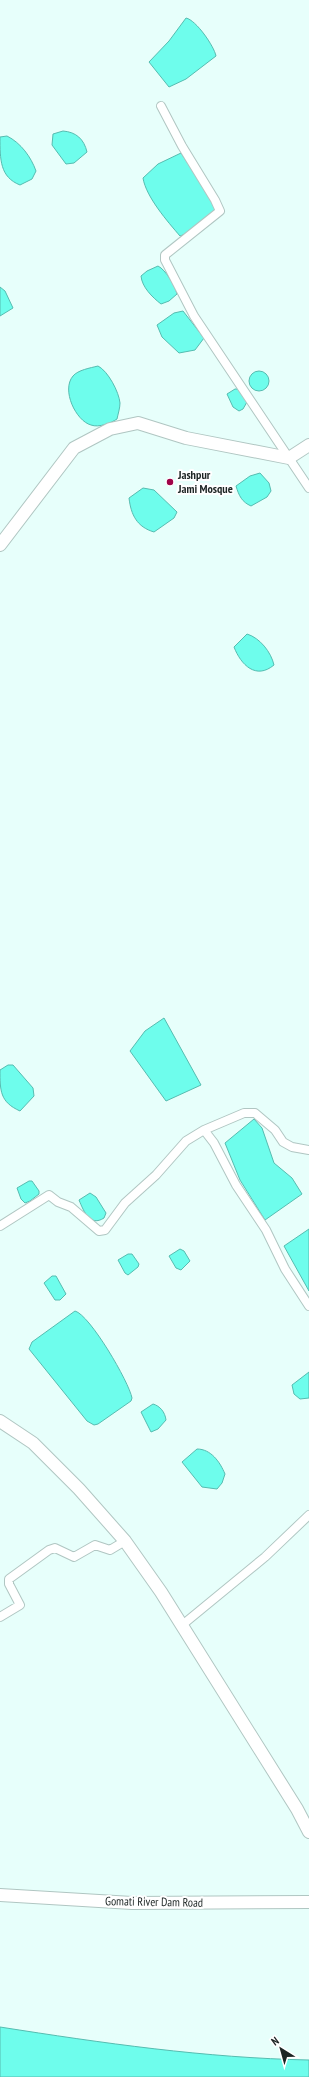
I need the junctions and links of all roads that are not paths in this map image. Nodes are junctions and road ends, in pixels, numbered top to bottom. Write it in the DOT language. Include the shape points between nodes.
graph roads {
  1 [pos="161,106"];
  2 [pos="309,445"];
  3 [pos="289,458"];
  4 [pos="309,488"];
  5 [pos="0,544"];
  6 [pos="204,1130"];
  7 [pos="309,1150"];
  8 [pos="0,1226"];
  9 [pos="309,1306"];
  10 [pos="0,1421"];
  11 [pos="309,1515"];
  12 [pos="125,1541"];
  13 [pos="0,1616"];
  14 [pos="181,1626"];
  15 [pos="309,1832"];
  16 [pos="0,1895"];
  17 [pos="309,1902"];
  1 -- 3 [label="street" via="220,211 165,255 165,260 194,316"];
  2 -- 3 [label="street"];
  3 -- 4 [label="street"];
  3 -- 5 [label="street" via="186,438 138,424 110,429 74,448"];
  6 -- 7 [label="street" via="250,1112 268,1122 283,1142 292,1147"];
  6 -- 8 [label="street" via="186,1141 156,1175 125,1202 105,1230 94,1229 90,1222 71,1207 49,1195"];
  6 -- 9 [label="street" via="266,1230"];
  10 -- 12 [label="street" via="33,1443 79,1488"];
  11 -- 14 [label="street" via="265,1557"];
  12 -- 13 [label="street" via="110,1550 95,1545 74,1557 55,1548 49,1550 9,1579 20,1605"];
  12 -- 14 [label="street" via="161,1592"];
  14 -- 15 [label="street"];
  16 -- 17 [label="street, Gomati River Dam Road" via="132,1903"];
}
